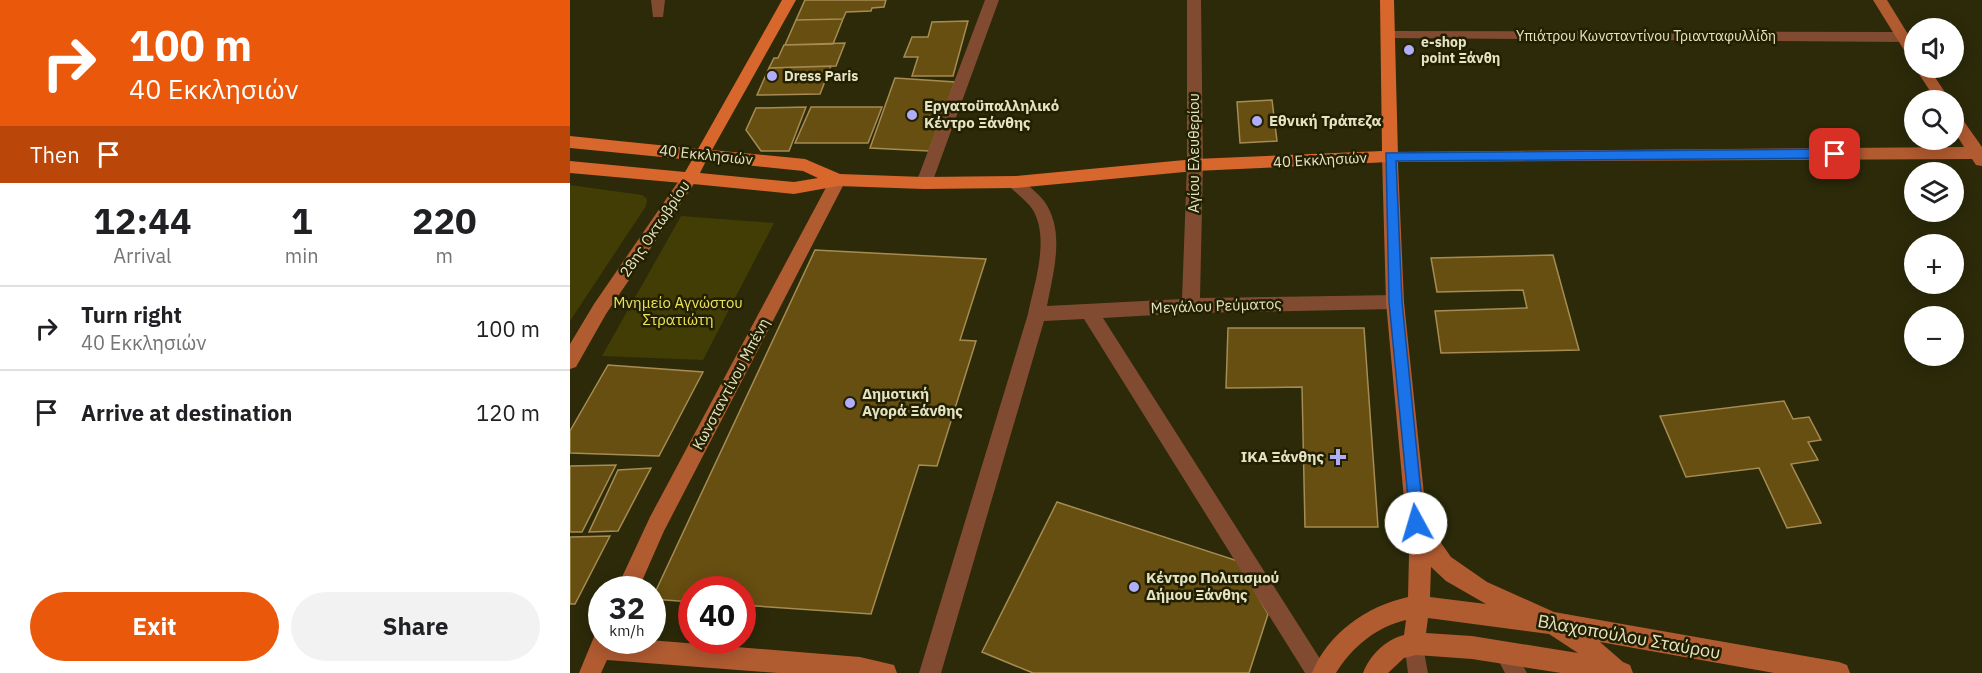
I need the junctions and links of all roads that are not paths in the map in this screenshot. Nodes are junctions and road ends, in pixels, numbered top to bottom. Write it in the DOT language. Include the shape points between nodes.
graph roads {
  1 [pos="789,0"];
  2 [pos="992,0"];
  3 [pos="1194,0"];
  4 [pos="1387,0"];
  5 [pos="1880,0"];
  6 [pos="1389,35"];
  7 [pos="1902,36"];
  8 [pos="1904,39"];
  9 [pos="1964,133"];
  10 [pos="570,142"];
  11 [pos="703,155"];
  12 [pos="1390,156"];
  13 [pos="1980,156"];
  14 [pos="1195,165"];
  15 [pos="570,167"];
  16 [pos="688,180"];
  17 [pos="838,180"];
  18 [pos="1015,182"];
  19 [pos="924,183"];
  20 [pos="1395,302"];
  21 [pos="1191,306"];
  22 [pos="1088,310"];
  23 [pos="1036,314"];
  24 [pos="570,361"];
  25 [pos="1416,523"];
  26 [pos="633,576"];
  27 [pos="1418,606"];
  28 [pos="1552,623"];
  29 [pos="1414,643"];
  30 [pos="666,650"];
  31 [pos="598,654"];
  32 [pos="1505,654"];
  33 [pos="590,673"];
  34 [pos="886,673"];
  35 [pos="930,673"];
  36 [pos="1318,673"];
  37 [pos="1323,673"];
  38 [pos="1374,673"];
  39 [pos="1418,673"];
  40 [pos="1517,673"];
  41 [pos="1619,673"];
  42 [pos="1839,673"];
  1 -- 11 [label="main road, 28ης Οκτωβρίου"];
  2 -- 19 [label="street"];
  3 -- 14 [label="street, Αγίου Ελευθερίου"];
  4 -- 6 [label="main road"];
  5 -- 7 [label="street"];
  6 -- 7 [label="street, Υπιάτρου Κωνσταντίνου Τριανταφυλλίδη"];
  6 -- 12 [label="main road"];
  7 -- 8 [label="street"];
  9 -- 13 [label="street"];
  10 -- 11 [label="main road, 40 Εκκλησιών"];
  11 -- 16 [label="main road, 28ης Οκτωβρίου"];
  11 -- 17 [label="main road, 40 Εκκλησιών" via="805,165"];
  12 -- 13 [label="street, 40 Εκκλησιών"];
  12 -- 14 [label="main road, 40 Εκκλησιών"];
  12 -- 20 [label="street"];
  14 -- 18 [label="main road, 40 Εκκλησιών"];
  14 -- 21 [label="street, Αγίου Ελευθερίου"];
  15 -- 16 [label="main road, 40 Εκκλησιών"];
  16 -- 17 [label="main road, 40 Εκκλησιών" via="794,189"];
  16 -- 24 [label="street, 28ης Οκτωβρίου" via="600,309"];
  17 -- 19 [label="main road, 40 Εκκλησιών"];
  17 -- 26 [label="street, Κωνσταντίνου Μπένη"];
  18 -- 19 [label="main road, 40 Εκκλησιών"];
  18 -- 23 [label="street" via="1040,208 1046,223 1047,256"];
  20 -- 21 [label="street, Μεγάλου Ρεύματος"];
  20 -- 25 [label="street"];
  21 -- 22 [label="street, Μεγάλου Ρεύματος"];
  22 -- 23 [label="street, Μεγάλου Ρεύματος"];
  22 -- 36 [label="street"];
  23 -- 35 [label="street"];
  25 -- 27 [label="street" via="1421,578"];
  25 -- 28 [label="street" via="1444,566 1464,580"];
  27 -- 28 [label="street, Βλαχοπούλου Σταύρου"];
  27 -- 29 [label="street"];
  27 -- 37 [label="street" via="1396,609 1365,625 1333,656"];
  28 -- 41 [label="street"];
  28 -- 42 [label="street, Βλαχοπούλου Σταύρου"];
  29 -- 32 [label="street"];
  29 -- 38 [label="street" via="1399,647"];
  29 -- 39 [label="lane"];
  30 -- 34 [label="street"];
  31 -- 33 [label="street"];
  32 -- 40 [label="lane"];
  32 -- 41 [label="street"];
}
